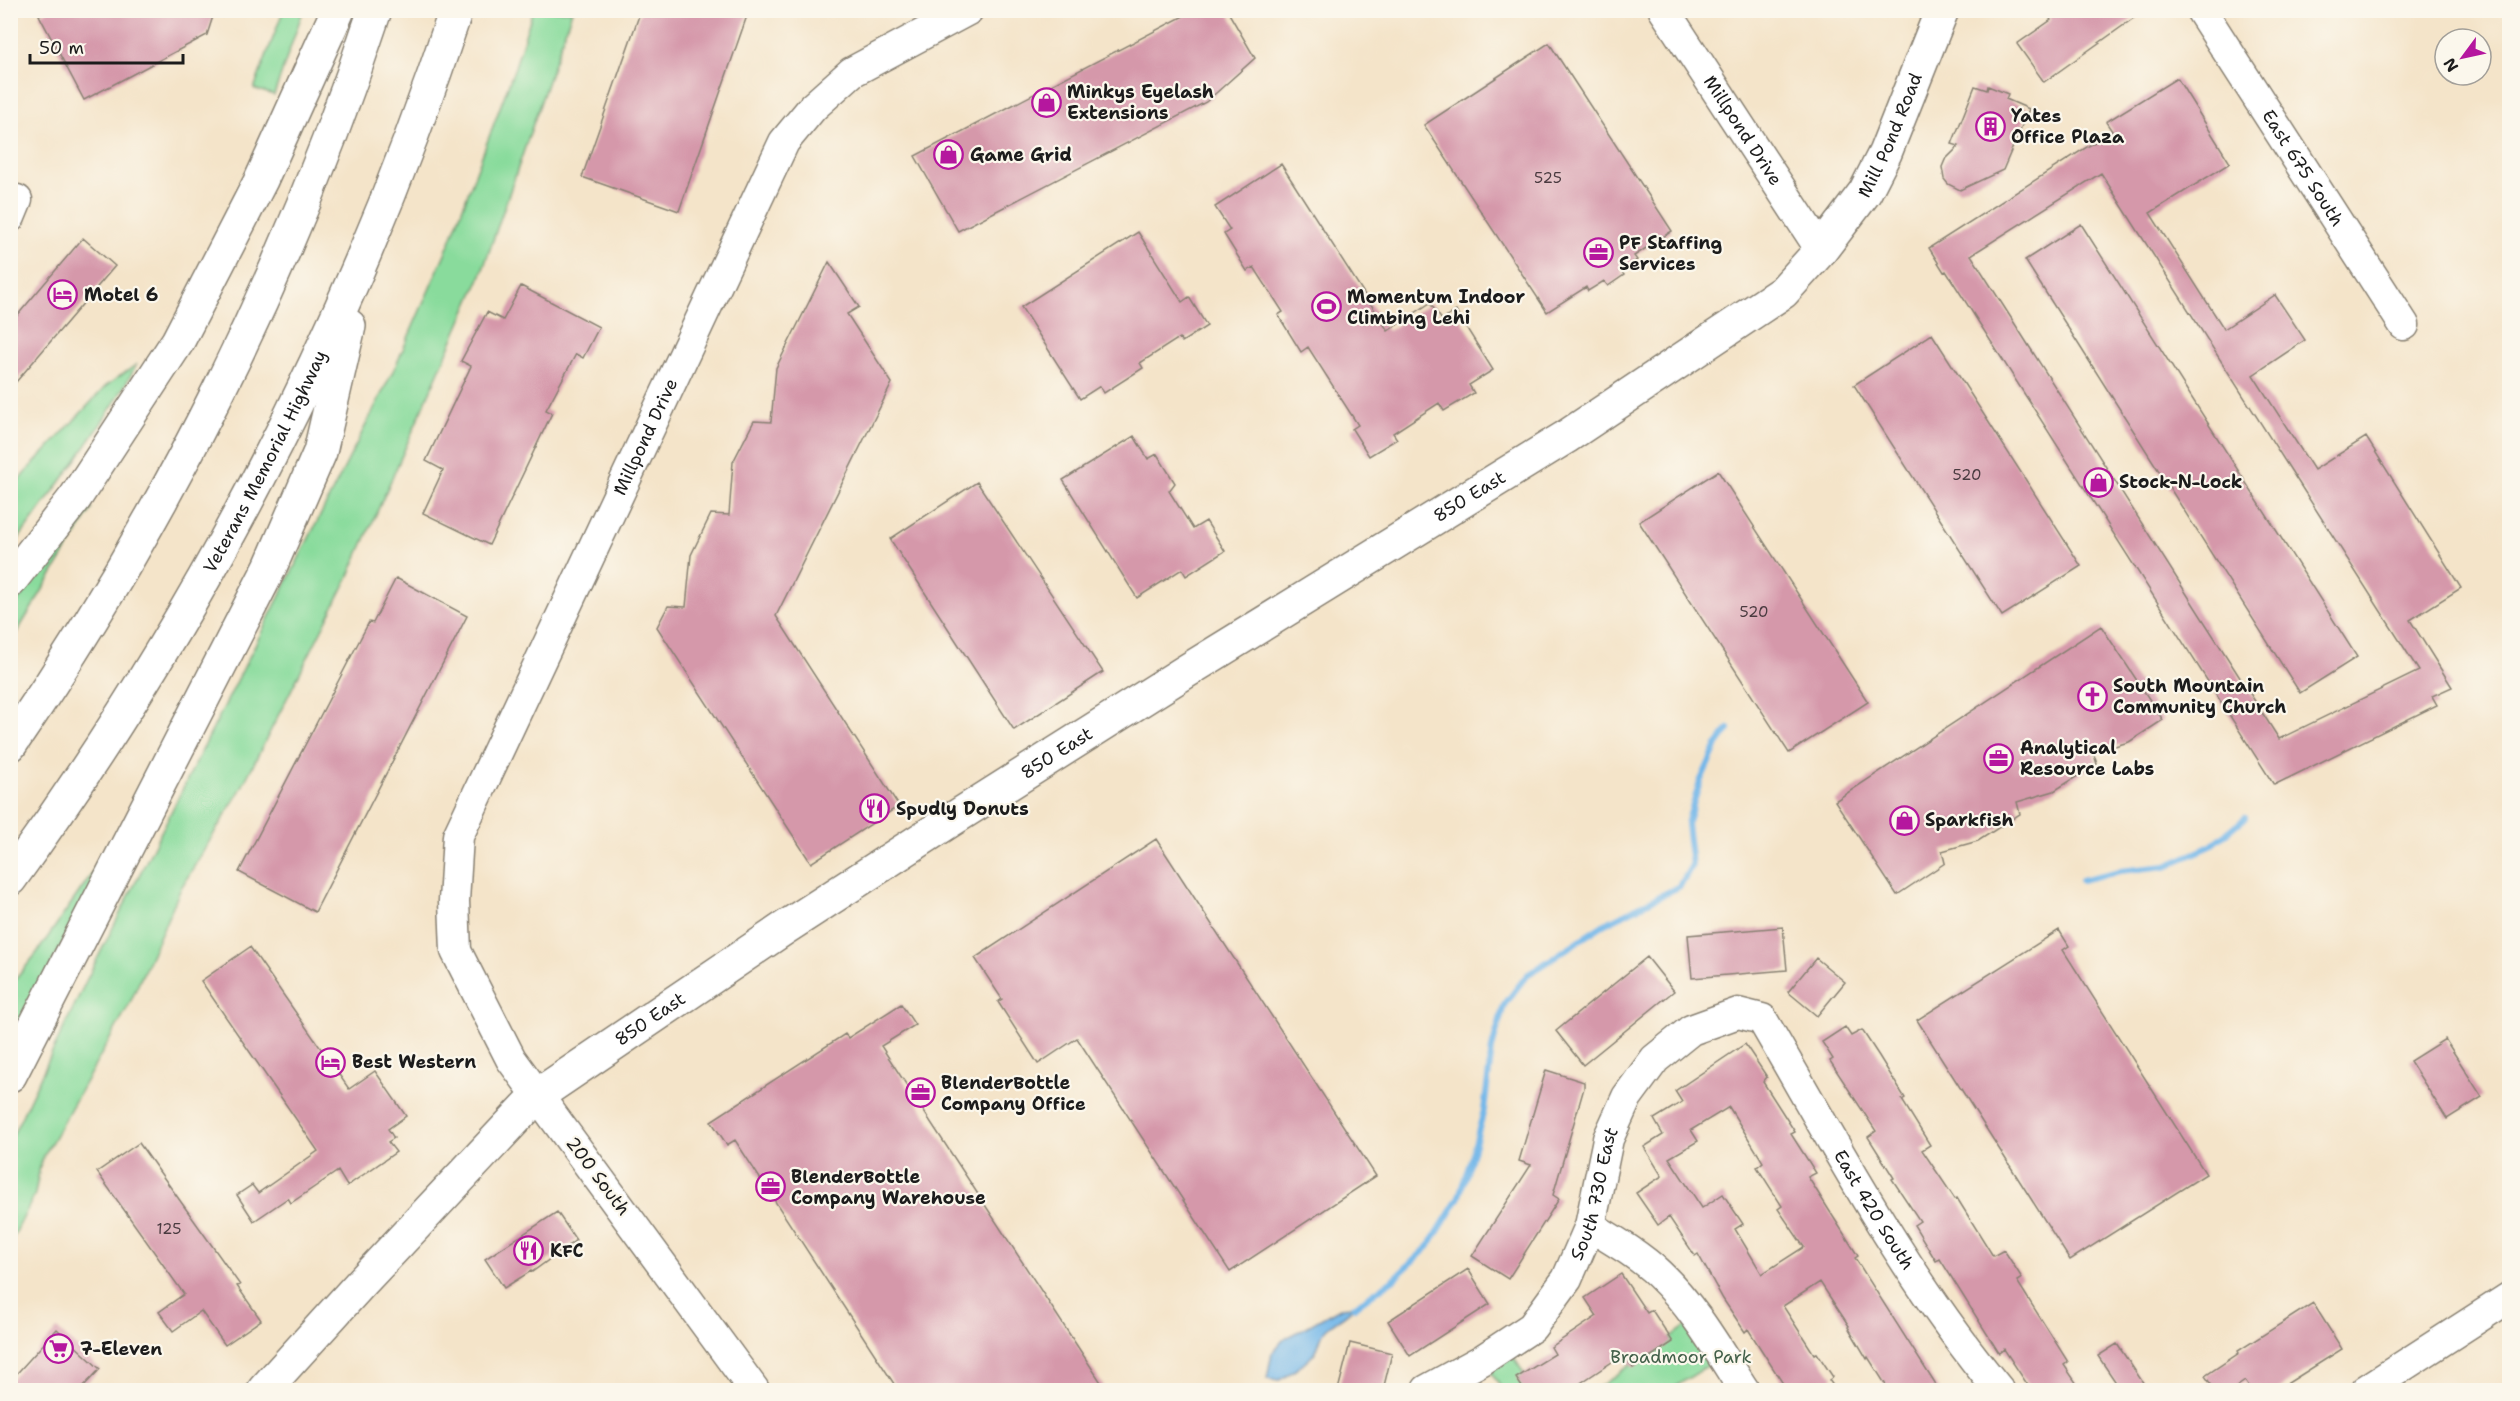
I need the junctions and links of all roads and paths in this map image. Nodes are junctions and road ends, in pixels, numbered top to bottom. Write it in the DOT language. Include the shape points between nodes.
graph roads {
  1 [pos="338,10"];
  2 [pos="375,10"];
  3 [pos="456,10"];
  4 [pos="968,10"];
  5 [pos="1664,10"];
  6 [pos="1942,10"];
  7 [pos="2201,10"];
  8 [pos="368,248"];
  9 [pos="1821,250"];
  10 [pos="2404,325"];
  11 [pos="10,581"];
  12 [pos="10,745"];
  13 [pos="10,879"];
  14 [pos="456,951"];
  15 [pos="1762,1019"];
  16 [pos="10,1075"];
  17 [pos="538,1095"];
  18 [pos="1590,1226"];
  19 [pos="2510,1297"];
  20 [pos="264,1390"];
  21 [pos="754,1390"];
  22 [pos="1426,1390"];
  23 [pos="1744,1390"];
  24 [pos="1999,1390"];
  25 [pos="2366,1390"];
  1 -- 11 [label="main road" via="261,180 178,342 75,498"];
  2 -- 12 [label="main road" via="286,244 225,378 112,586"];
  3 -- 8 [label="main road, Veterans Memorial Highway"];
  4 -- 14 [label="street, Millpond Drive" via="852,72 784,142 458,836"];
  5 -- 9 [label="street, Millpond Drive"];
  6 -- 9 [label="main road, Mill Pond Road" via="1885,153 1865,192"];
  7 -- 10 [label="street, East 675 South"];
  8 -- 13 [label="main road, Veterans Memorial Highway" via="279,442 189,608 111,734"];
  8 -- 16 [label="main road" via="320,452 270,567"];
  9 -- 17 [label="main road, 850 East" via="1784,292 1566,437 948,822"];
  14 -- 17 [label="street, 200 South" via="511,1059"];
  15 -- 18 [label="street, South 730 East" via="1738,1013 1691,1030 1655,1059 1627,1097 1608,1139"];
  15 -- 24 [label="street, East 420 South" via="1899,1253 1962,1346"];
  17 -- 20 [label="main road, 850 East"];
  17 -- 21 [label="street, 200 South"];
  18 -- 22 [label="street, South 730 East" via="1567,1279 1532,1327"];
  18 -- 23 [label="street" via="1658,1273 1693,1312"];
  19 -- 25 [label="street"];
}
